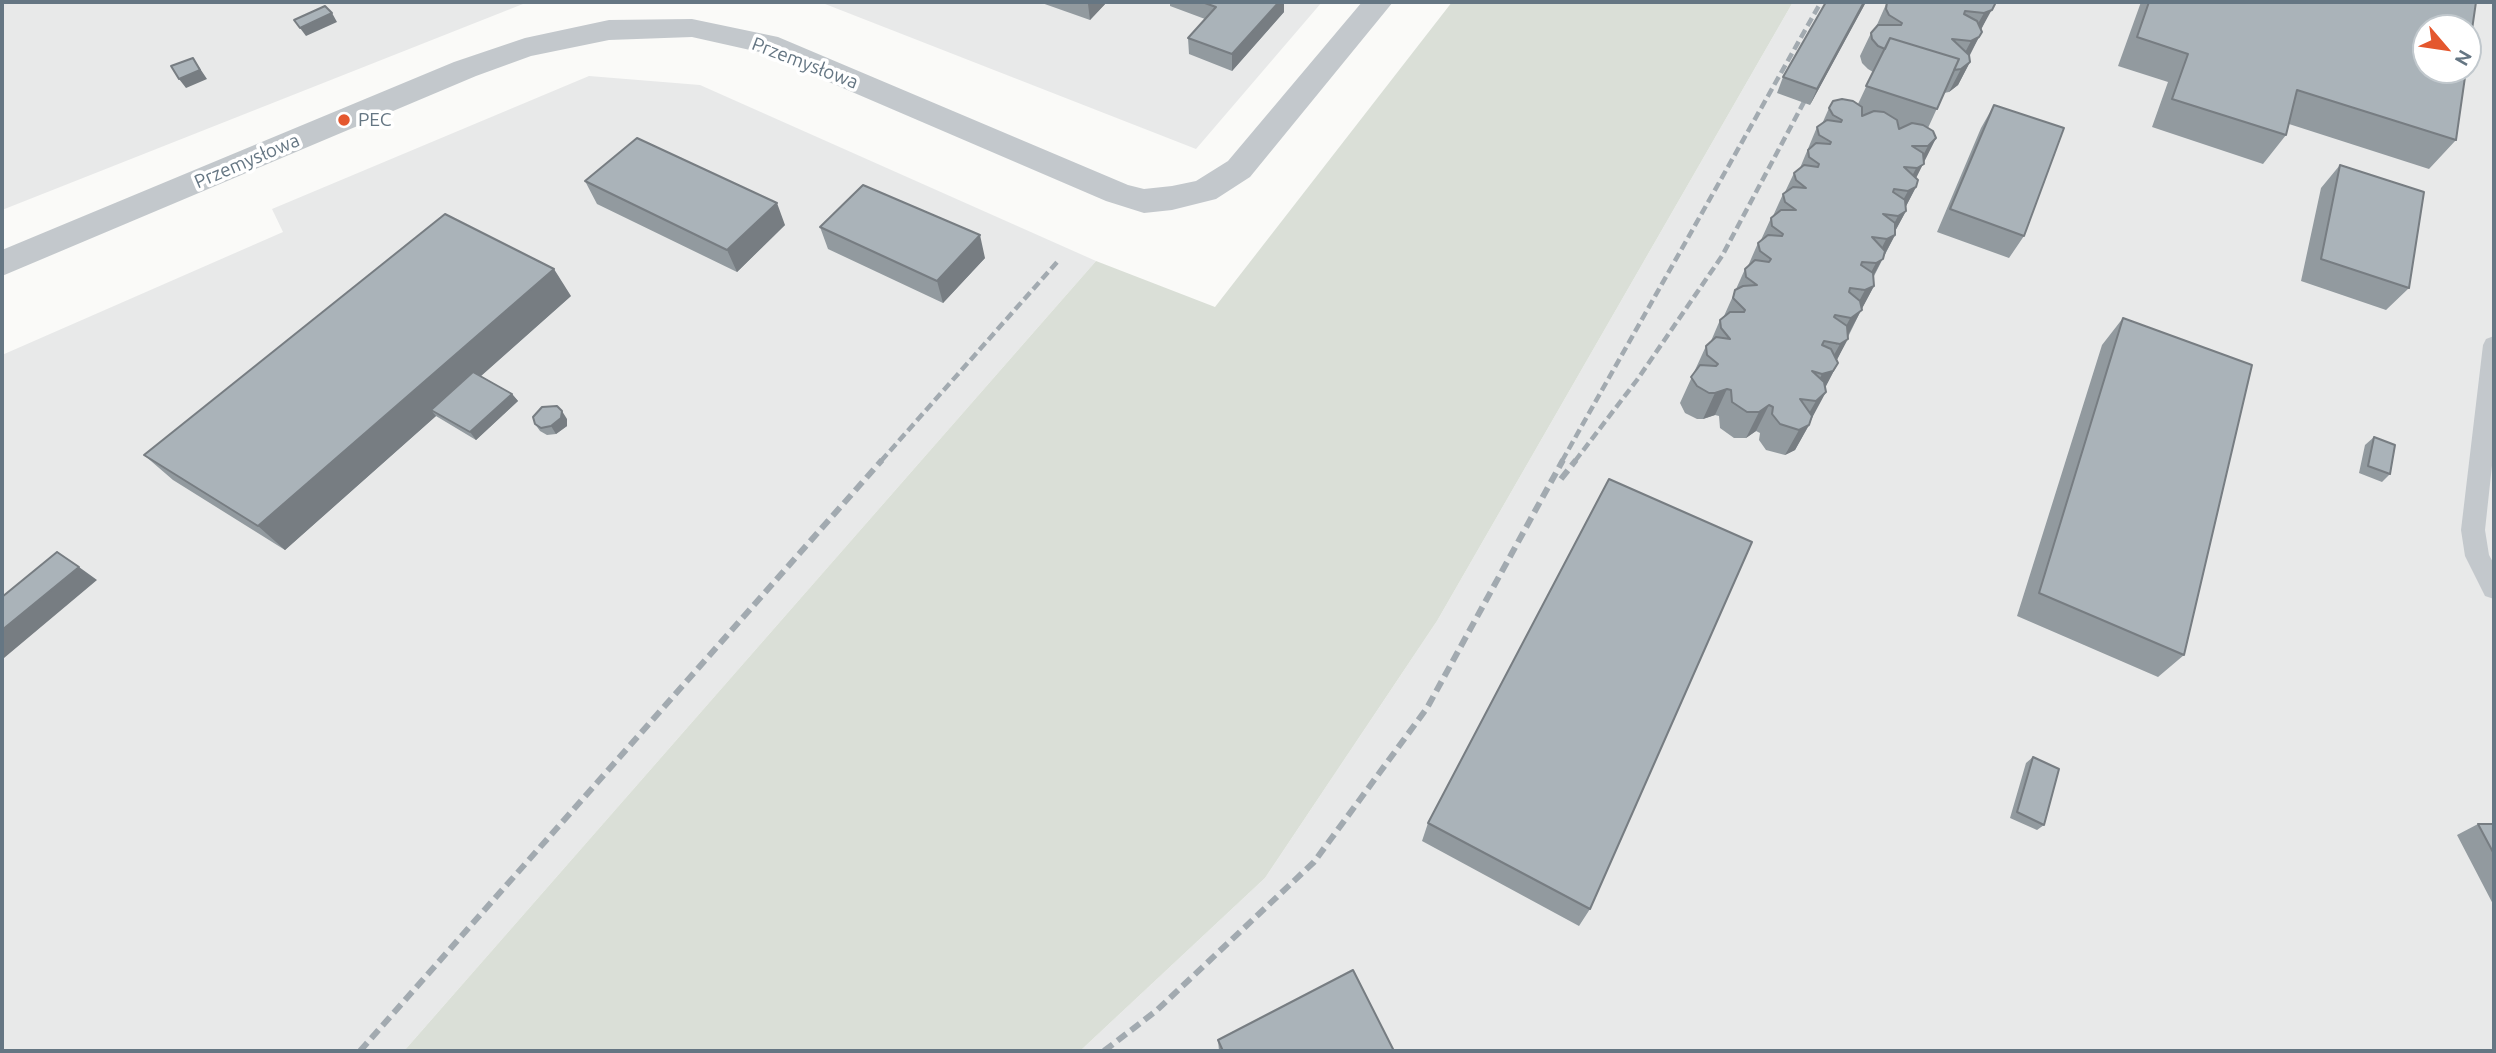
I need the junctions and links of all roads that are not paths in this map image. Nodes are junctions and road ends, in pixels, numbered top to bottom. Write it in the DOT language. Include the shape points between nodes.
graph roads {
  1 [pos="1378,2"];
  2 [pos="2,264"];
  3 [pos="2494,345"];
  4 [pos="2494,588"];
  1 -- 2 [label="street, Przemysłowa" via="1239,169 1205,191 1172,198 1144,201 1117,193 767,44 692,28 609,30 525,48 465,69"];
  3 -- 4 [label="lane" via="2473,530 2477,556"];
}
